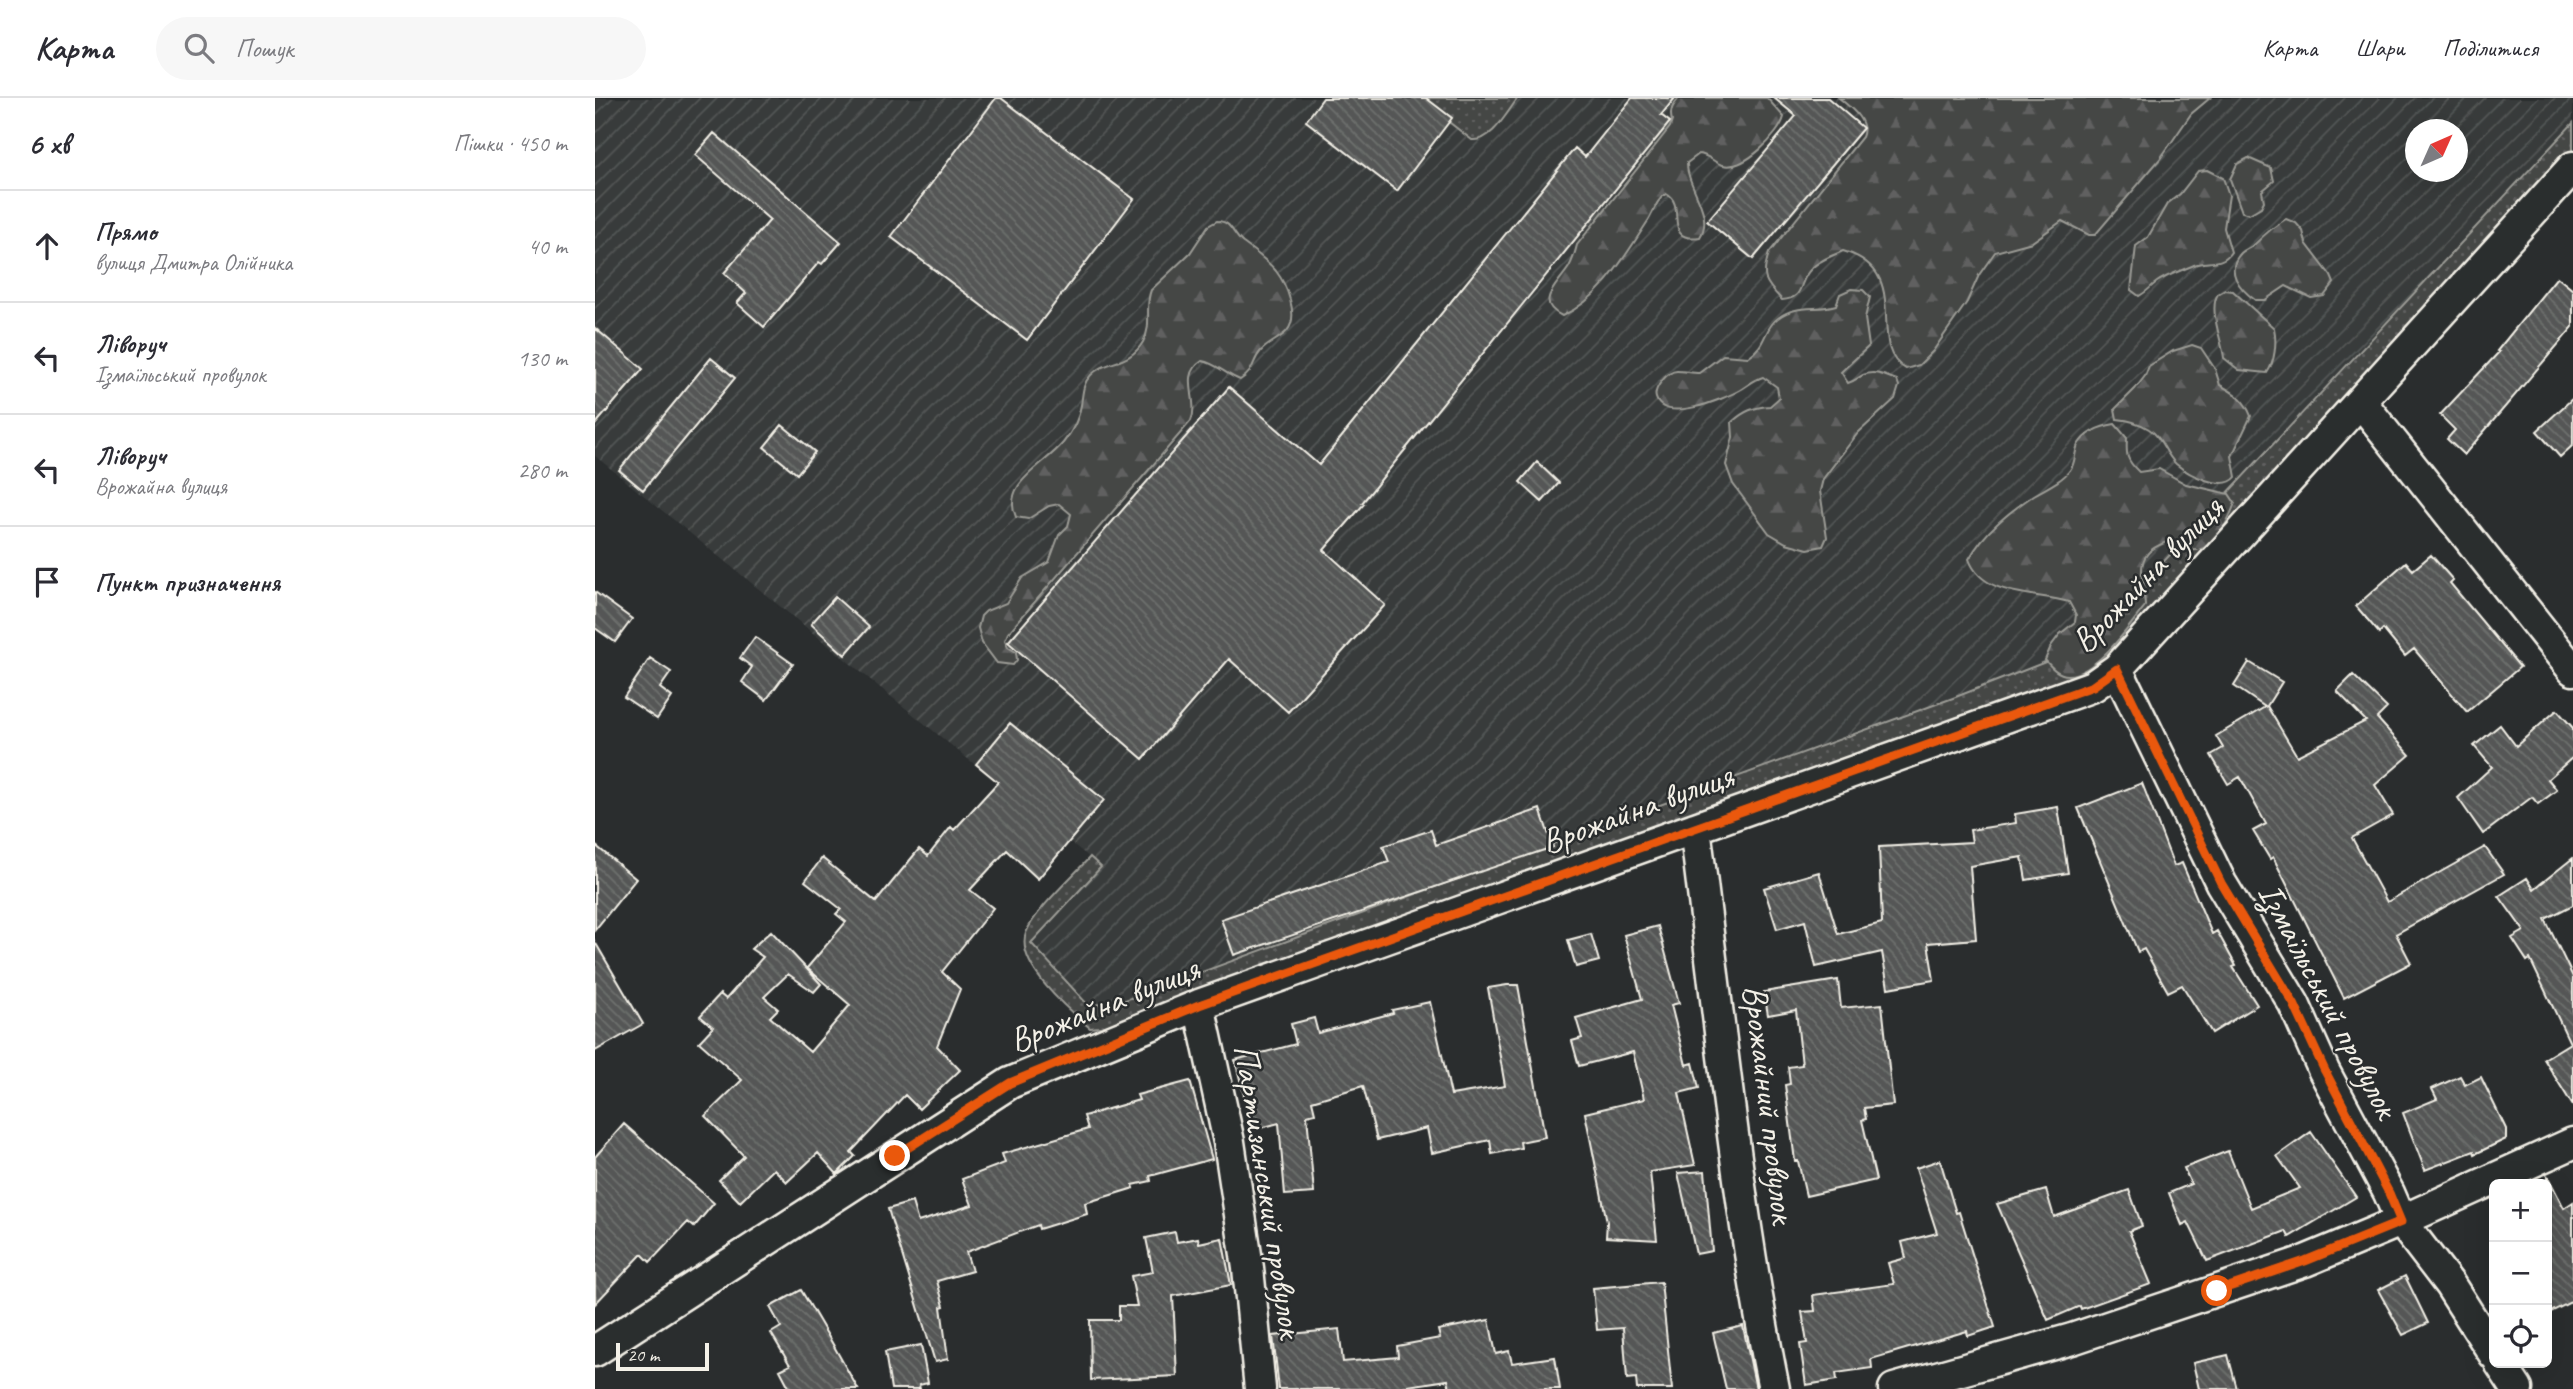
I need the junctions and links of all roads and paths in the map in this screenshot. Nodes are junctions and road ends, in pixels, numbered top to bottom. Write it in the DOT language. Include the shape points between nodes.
graph roads {
  1 [pos="2573,167"];
  2 [pos="2361,402"];
  3 [pos="2117,669"];
  4 [pos="2573,670"];
  5 [pos="1695,828"];
  6 [pos="1199,1005"];
  7 [pos="2573,1143"];
  8 [pos="2401,1222"];
  9 [pos="2489,1346"];
  10 [pos="595,1351"];
  11 [pos="2503,1368"];
  12 [pos="1260,1389"];
  13 [pos="1774,1389"];
  14 [pos="1894,1389"];
  15 [pos="2517,1389"];
  1 -- 2 [label="street, Врожайна вулиця"];
  2 -- 3 [label="street, Врожайна вулиця"];
  2 -- 4 [label="street"];
  3 -- 5 [label="street, Врожайна вулиця" via="2093,686"];
  3 -- 8 [label="street, Ізмаїльський провулок" via="2221,883 2294,1004"];
  5 -- 6 [label="street, Врожайна вулиця"];
  5 -- 13 [label="street, Врожайний провулок" via="1743,1202"];
  6 -- 10 [label="street, Врожайна вулиця" via="1010,1083"];
  6 -- 12 [label="street, Партизанський провулок" via="1231,1155"];
  7 -- 8 [label="street"];
  8 -- 9 [label="street, Ізмаїльський провулок" via="2450,1285"];
  8 -- 14 [label="street" via="2305,1261 2138,1318"];
  11 -- 15 [label="street"];
}
